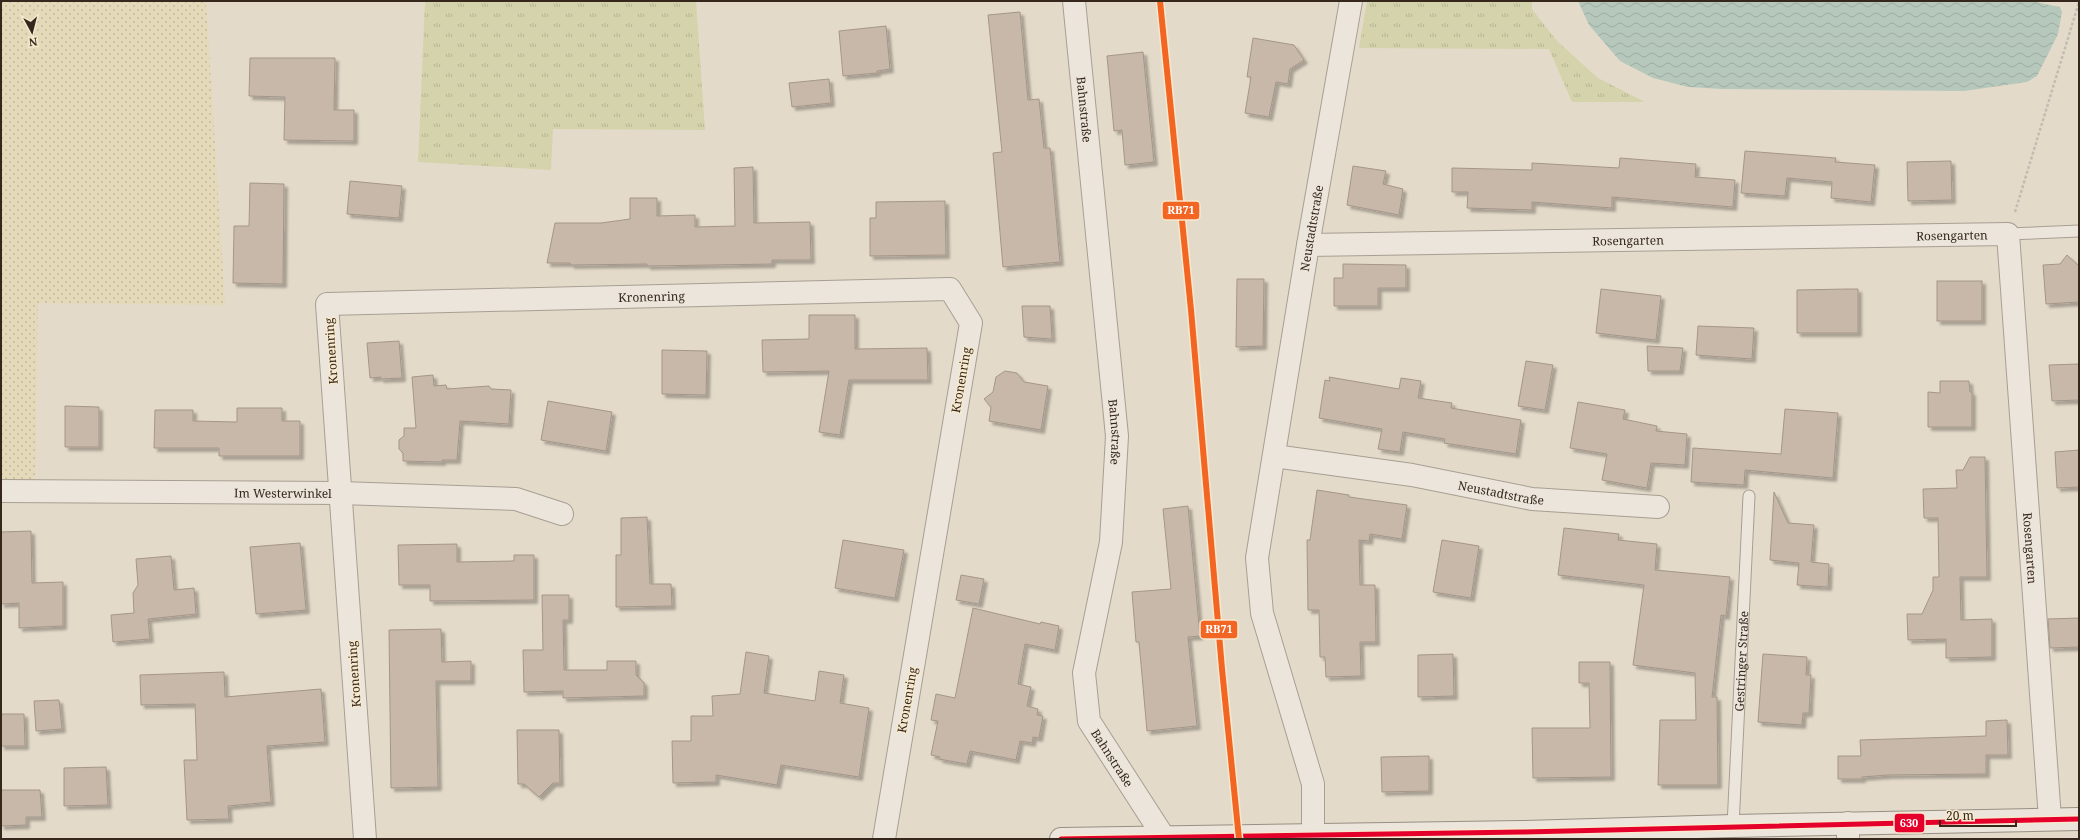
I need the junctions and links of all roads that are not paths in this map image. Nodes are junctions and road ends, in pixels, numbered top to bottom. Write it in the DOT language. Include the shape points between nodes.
graph roads {
  1 [pos="1074,1"];
  2 [pos="1351,1"];
  3 [pos="2079,231"];
  4 [pos="2008,234"];
  5 [pos="1308,245"];
  6 [pos="1274,456"];
  7 [pos="1,491"];
  8 [pos="341,493"];
  9 [pos="1749,496"];
  10 [pos="1658,507"];
  11 [pos="562,514"];
  12 [pos="2050,819"];
  13 [pos="2079,819"];
  14 [pos="1732,826"];
  15 [pos="1848,831"];
  16 [pos="1313,834"];
  17 [pos="1522,836"];
  18 [pos="1164,838"];
  19 [pos="365,839"];
  20 [pos="884,839"];
  21 [pos="1061,839"];
  1 -- 18 [label="street, Bahnstraße" via="1117,436 1111,542 1084,673 1089,721"];
  2 -- 5 [label="street, Neustadtstraße"];
  3 -- 4 [label="lane"];
  4 -- 5 [label="street, Rosengarten"];
  4 -- 12 [label="street, Rosengarten"];
  5 -- 6 [label="street, Neustadtstraße"];
  6 -- 10 [label="street, Neustadtstraße" via="1412,475 1532,499"];
  6 -- 16 [label="street, Neustadtstraße" via="1257,558 1262,613 1313,784"];
  7 -- 8 [label="street, Im Westerwinkel"];
  8 -- 11 [label="street, Im Westerwinkel" via="516,498"];
  8 -- 19 [label="street, Kronenring"];
  8 -- 20 [label="street, Kronenring" via="327,304 950,289 970,323"];
  9 -- 14 [label="lane, Gestringer Straße"];
  12 -- 13 [label="street"];
  12 -- 15 [label="street"];
  14 -- 15 [label="street"];
  14 -- 17 [label="street"];
  16 -- 17 [label="street"];
  16 -- 18 [label="street"];
  18 -- 21 [label="street"];
}
